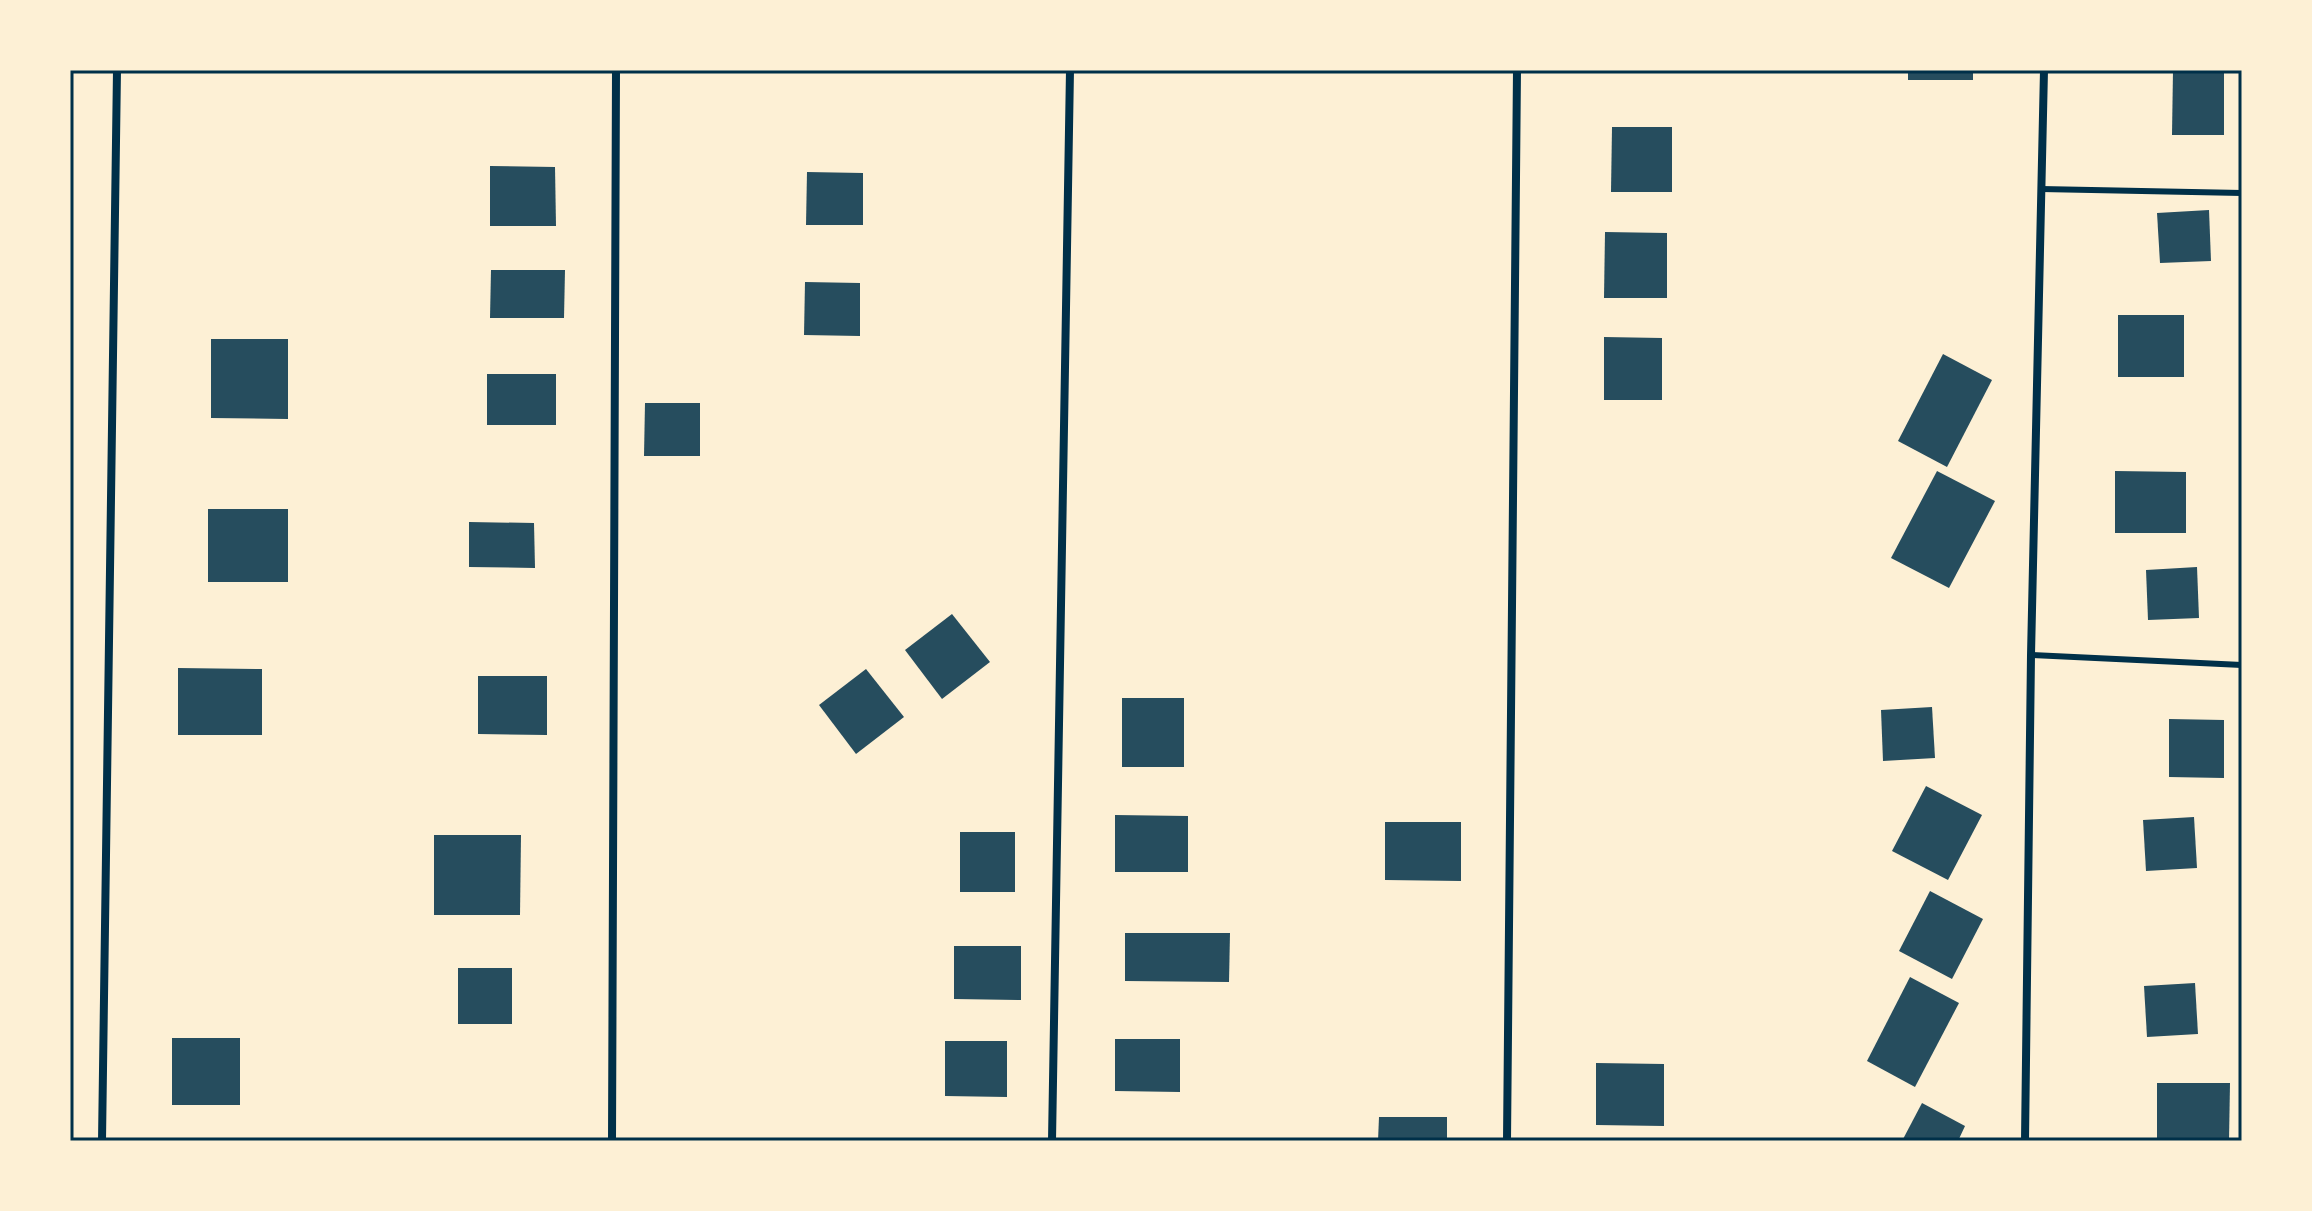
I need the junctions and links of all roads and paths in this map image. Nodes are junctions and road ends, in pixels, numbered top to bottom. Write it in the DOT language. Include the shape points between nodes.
graph roads {
  1 [pos="117,70"];
  2 [pos="616,70"];
  3 [pos="1070,70"];
  4 [pos="1517,70"];
  5 [pos="2044,70"];
  6 [pos="2041,189"];
  7 [pos="2242,193"];
  8 [pos="2031,655"];
  9 [pos="2242,665"];
  10 [pos="102,1141"];
  11 [pos="612,1141"];
  12 [pos="1052,1141"];
  13 [pos="1507,1141"];
  14 [pos="2025,1141"];
  1 -- 10 [label="street"];
  2 -- 11 [label="street"];
  3 -- 12 [label="street"];
  4 -- 13 [label="street"];
  5 -- 6 [label="street"];
  6 -- 7 [label="lane"];
  6 -- 8 [label="street"];
  8 -- 9 [label="lane"];
  8 -- 14 [label="street"];
}
